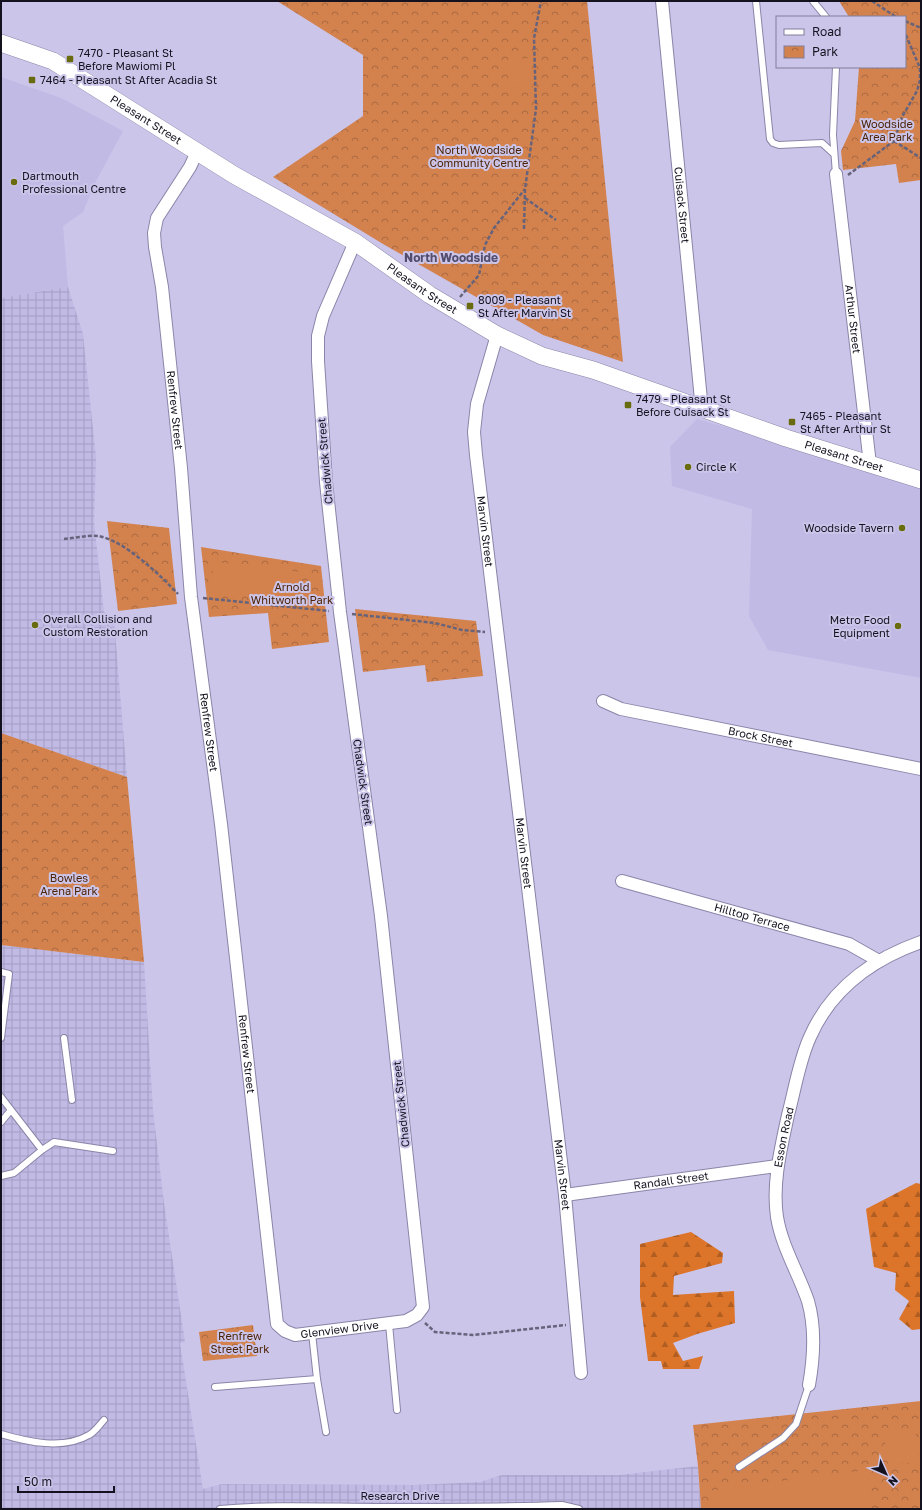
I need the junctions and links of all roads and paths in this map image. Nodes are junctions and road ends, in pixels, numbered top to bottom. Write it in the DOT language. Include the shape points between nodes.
graph roads {
  1 [pos="541,1"];
  2 [pos="662,1"];
  3 [pos="756,1"];
  4 [pos="813,1"];
  5 [pos="872,1"];
  6 [pos="825,16"];
  7 [pos="894,16"];
  8 [pos="906,21"];
  9 [pos="921,28"];
  10 [pos="906,35"];
  11 [pos="1,43"];
  12 [pos="836,68"];
  13 [pos="894,141"];
  14 [pos="197,152"];
  15 [pos="834,154"];
  16 [pos="921,158"];
  17 [pos="836,174"];
  18 [pos="525,189"];
  19 [pos="525,198"];
  20 [pos="556,220"];
  21 [pos="524,228"];
  22 [pos="355,242"];
  23 [pos="453,309"];
  24 [pos="497,335"];
  25 [pos="702,410"];
  26 [pos="870,464"];
  27 [pos="921,480"];
  28 [pos="64,539"];
  29 [pos="191,597"];
  30 [pos="602,701"];
  31 [pos="921,769"];
  32 [pos="622,881"];
  33 [pos="921,942"];
  34 [pos="879,961"];
  35 [pos="1,972"];
  36 [pos="3,1008"];
  37 [pos="1,1038"];
  38 [pos="64,1038"];
  39 [pos="1,1096"];
  40 [pos="72,1100"];
  41 [pos="11,1110"];
  42 [pos="1,1122"];
  43 [pos="42,1150"];
  44 [pos="113,1151"];
  45 [pos="777,1166"];
  46 [pos="1,1176"];
  47 [pos="565,1195"];
  48 [pos="417,1315"];
  49 [pos="277,1324"];
  50 [pos="389,1324"];
  51 [pos="576,1324"];
  52 [pos="312,1333"];
  53 [pos="581,1373"];
  54 [pos="316,1379"];
  55 [pos="809,1385"];
  56 [pos="215,1387"];
  57 [pos="397,1410"];
  58 [pos="104,1420"];
  59 [pos="326,1432"];
  60 [pos="1,1434"];
  61 [pos="738,1466"];
  62 [pos="220,1509"];
  63 [pos="579,1509"];
  1 -- 18 [label="path" via="534,38 535,125"];
  2 -- 25 [label="street, Cuisack Street"];
  3 -- 15 [label="lane" via="770,139 779,145 822,143"];
  4 -- 6 [label="lane"];
  5 -- 7 [label="path"];
  8 -- 9 [label="path"];
  10 -- 13 [label="path" via="920,68 920,80 917,91 902,117"];
  11 -- 14 [label="main road, Pleasant Street" via="53,61"];
  12 -- 15 [label="lane"];
  13 -- 16 [label="path"];
  13 -- 17 [label="path" via="849,175"];
  14 -- 22 [label="main road, Pleasant Street"];
  14 -- 29 [label="street, Renfrew Street" via="190,167 162,208 154,233 181,468"];
  15 -- 17 [label="lane"];
  17 -- 26 [label="street, Arthur Street"];
  18 -- 19 [label="path"];
  18 -- 23 [label="path" via="494,228 484,245 479,275 463,292"];
  19 -- 20 [label="path"];
  19 -- 21 [label="path"];
  22 -- 23 [label="main road, Pleasant Street"];
  22 -- 48 [label="street, Chadwick Street" via="322,316 318,336 318,361 326,482 340,612 381,916 407,1168 424,1299 423,1307"];
  23 -- 24 [label="main road, Pleasant Street"];
  24 -- 25 [label="main road, Pleasant Street" via="542,356 593,370"];
  24 -- 47 [label="street, Marvin Street" via="477,404 474,432"];
  25 -- 26 [label="main road, Pleasant Street"];
  26 -- 27 [label="main road, Pleasant Street"];
  28 -- 29 [label="path" via="90,536 114,541 151,566 179,594"];
  29 -- 49 [label="street, Renfrew Street" via="221,824"];
  30 -- 31 [label="street, Brock Street" via="621,709"];
  32 -- 34 [label="street, Hilltop Terrace" via="849,944"];
  33 -- 34 [label="street, Esson Road" via="900,949"];
  34 -- 45 [label="street, Esson Road" via="854,978 836,995 810,1037 801,1062"];
  35 -- 36 [label="lane" via="9,974"];
  36 -- 37 [label="lane"];
  38 -- 40 [label="lane"];
  39 -- 41 [label="lane"];
  41 -- 42 [label="lane"];
  41 -- 43 [label="lane"];
  43 -- 44 [label="lane" via="54,1142"];
  43 -- 46 [label="lane" via="14,1173"];
  45 -- 47 [label="street, Randall Street"];
  45 -- 55 [label="street, Esson Road" via="777,1215 780,1234 808,1302 813,1327 813,1360"];
  47 -- 51 [label="street, Marvin Street"];
  48 -- 50 [label="street, Glenview Drive" via="406,1321"];
  48 -- 51 [label="path" via="435,1332 474,1335"];
  49 -- 52 [label="street, Glenview Drive" via="295,1335"];
  50 -- 52 [label="street, Glenview Drive"];
  50 -- 57 [label="lane"];
  51 -- 53 [label="street, Marvin Street"];
  52 -- 54 [label="lane"];
  54 -- 56 [label="lane"];
  54 -- 59 [label="lane"];
  55 -- 61 [label="lane" via="796,1424 783,1438"];
  58 -- 60 [label="lane" via="90,1434 70,1442 41,1443"];
  62 -- 63 [label="lane, Research Drive" via="308,1505 562,1505"];
}
